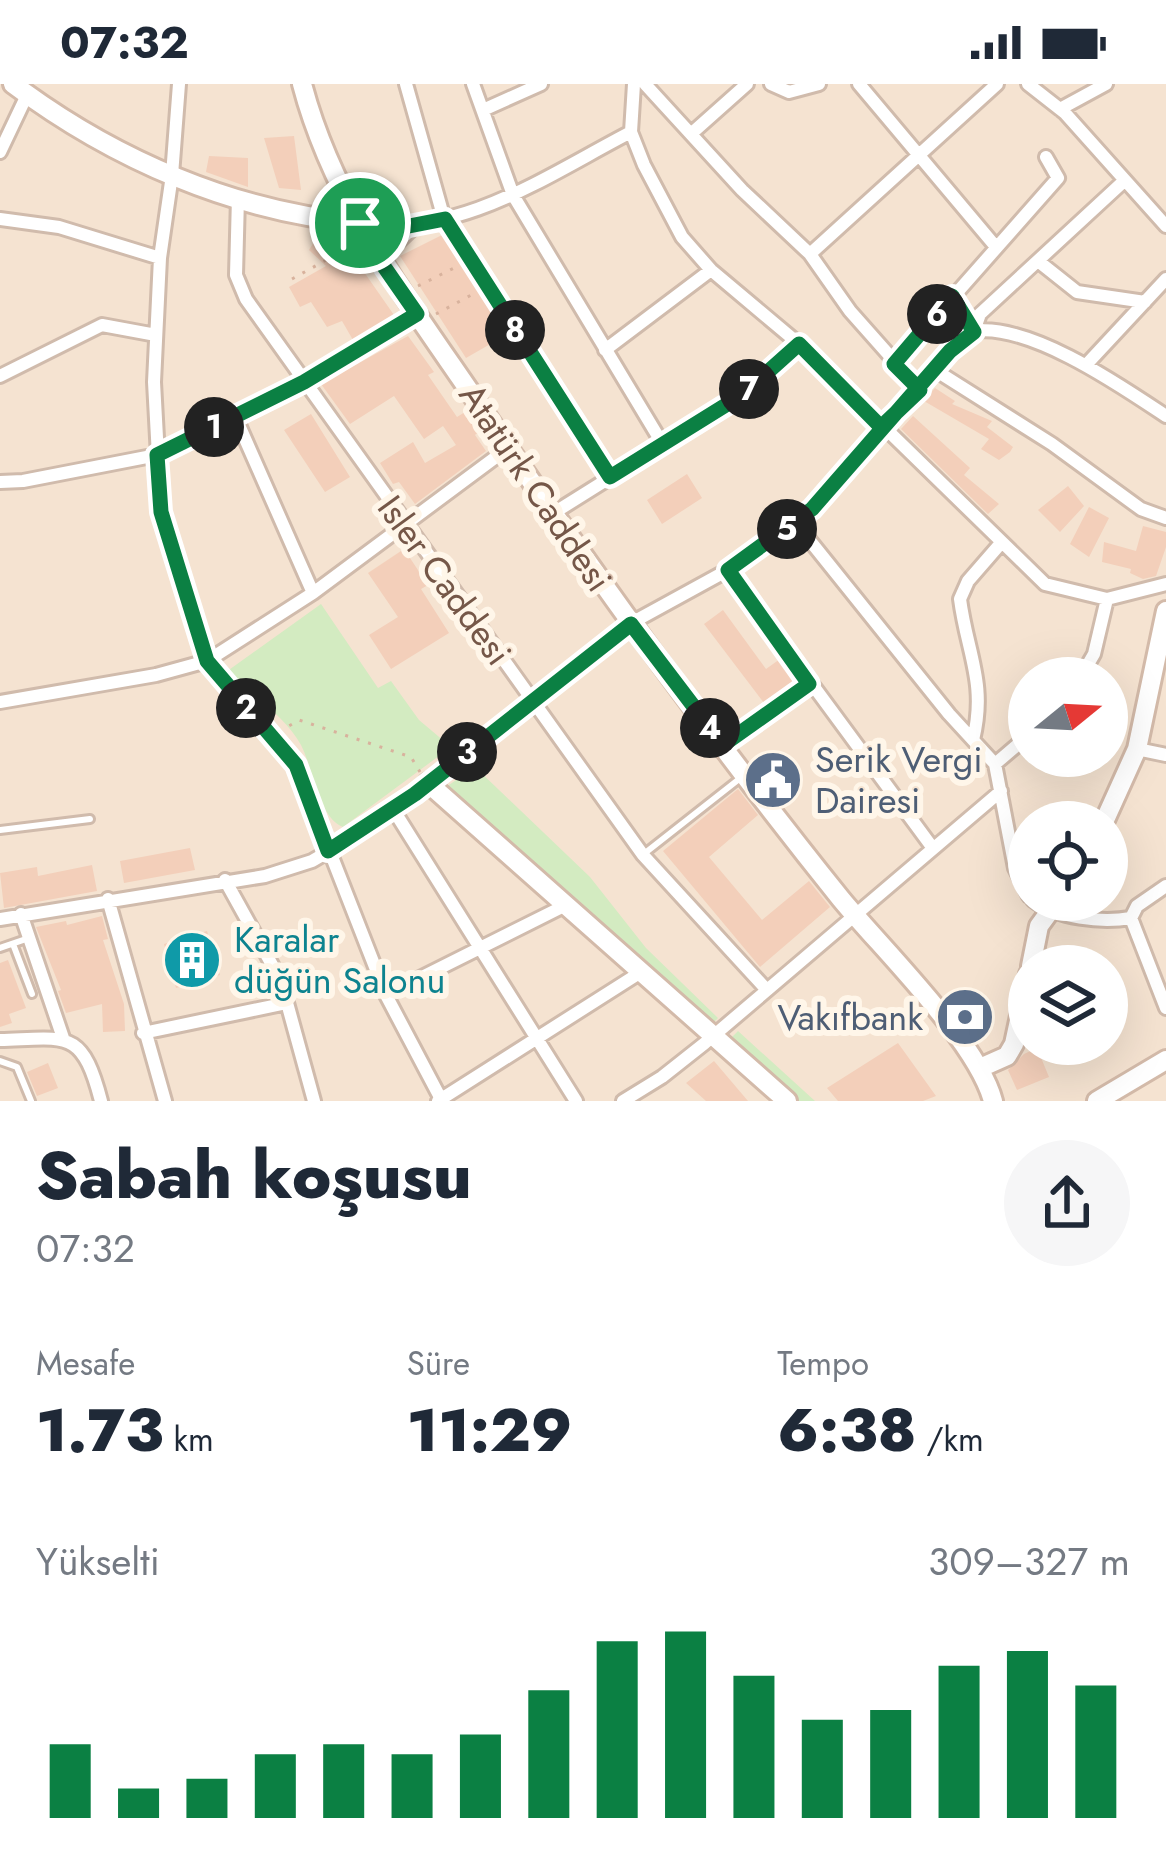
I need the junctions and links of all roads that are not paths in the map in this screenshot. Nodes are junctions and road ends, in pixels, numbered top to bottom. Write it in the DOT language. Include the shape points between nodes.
graph roads {
  1 [pos="179,84"];
  2 [pos="302,84"];
  3 [pos="406,84"];
  4 [pos="473,84"];
  5 [pos="542,84"];
  6 [pos="634,84"];
  7 [pos="645,84"];
  8 [pos="746,84"];
  9 [pos="771,84"];
  10 [pos="819,84"];
  11 [pos="859,84"];
  12 [pos="997,84"];
  13 [pos="1028,84"];
  14 [pos="1106,84"];
  15 [pos="20,89"];
  16 [pos="1060,109"];
  17 [pos="483,110"];
  18 [pos="631,132"];
  19 [pos="692,133"];
  20 [pos="0,152"];
  21 [pos="917,154"];
  22 [pos="1046,157"];
  23 [pos="172,176"];
  24 [pos="1124,181"];
  25 [pos="238,196"];
  26 [pos="513,196"];
  27 [pos="0,219"];
  28 [pos="445,219"];
  29 [pos="360,223"];
  30 [pos="416,226"];
  31 [pos="1166,226"];
  32 [pos="996,247"];
  33 [pos="810,254"];
  34 [pos="160,258"];
  35 [pos="380,259"];
  36 [pos="1038,261"];
  37 [pos="711,271"];
  38 [pos="1166,279"];
  39 [pos="952,296"];
  40 [pos="1144,302"];
  41 [pos="420,318"];
  42 [pos="974,332"];
  43 [pos="156,335"];
  44 [pos="799,344"];
  45 [pos="605,350"];
  46 [pos="894,364"];
  47 [pos="1086,365"];
  48 [pos="935,370"];
  49 [pos="0,376"];
  50 [pos="304,382"];
  51 [pos="920,390"];
  52 [pos="235,416"];
  53 [pos="1166,416"];
  54 [pos="881,427"];
  55 [pos="662,442"];
  56 [pos="508,448"];
  57 [pos="157,455"];
  58 [pos="610,477"];
  59 [pos="0,482"];
  60 [pos="552,514"];
  61 [pos="1166,518"];
  62 [pos="405,522"];
  63 [pos="792,526"];
  64 [pos="1000,543"];
  65 [pos="728,570"];
  66 [pos="1166,584"];
  67 [pos="314,593"];
  68 [pos="1107,599"];
  69 [pos="1166,611"];
  70 [pos="631,624"];
  71 [pos="1092,657"];
  72 [pos="207,661"];
  73 [pos="1166,670"];
  74 [pos="809,684"];
  75 [pos="532,701"];
  76 [pos="0,702"];
  77 [pos="973,740"];
  78 [pos="723,745"];
  79 [pos="1008,749"];
  80 [pos="1150,752"];
  81 [pos="995,764"];
  82 [pos="746,774"];
  83 [pos="428,783"];
  84 [pos="1001,791"];
  85 [pos="1118,801"];
  86 [pos="1125,801"];
  87 [pos="393,809"];
  88 [pos="90,819"];
  89 [pos="0,830"];
  90 [pos="1008,830"];
  91 [pos="932,847"];
  92 [pos="328,851"];
  93 [pos="643,855"];
  94 [pos="225,880"];
  95 [pos="1166,886"];
  96 [pos="108,899"];
  97 [pos="566,905"];
  98 [pos="854,913"];
  99 [pos="21,914"];
  100 [pos="0,917"];
  101 [pos="1131,918"];
  102 [pos="1128,919"];
  103 [pos="29,938"];
  104 [pos="13,944"];
  105 [pos="0,949"];
  106 [pos="478,950"];
  107 [pos="640,972"];
  108 [pos="766,989"];
  109 [pos="32,994"];
  110 [pos="386,995"];
  111 [pos="287,1003"];
  112 [pos="1166,1008"];
  113 [pos="143,1033"];
  114 [pos="712,1036"];
  115 [pos="63,1038"];
  116 [pos="535,1039"];
  117 [pos="0,1040"];
  118 [pos="1008,1054"];
  119 [pos="0,1061"];
  120 [pos="1165,1064"];
  121 [pos="980,1068"];
  122 [pos="994,1097"];
  123 [pos="778,1098"];
  124 [pos="309,1100"];
  125 [pos="31,1101"];
  126 [pos="100,1101"];
  127 [pos="165,1101"];
  128 [pos="440,1101"];
  129 [pos="576,1101"];
  130 [pos="622,1101"];
  131 [pos="1097,1101"];
  1 -- 23 [label="street"];
  2 -- 29 [label="street, Atatürk Caddesi"];
  3 -- 28 [label="street"];
  4 -- 17 [label="street"];
  5 -- 17 [label="street"];
  6 -- 18 [label="street"];
  7 -- 19 [label="street"];
  8 -- 19 [label="street"];
  9 -- 10 [label="street" via="789,92"];
  11 -- 21 [label="street"];
  12 -- 21 [label="street"];
  13 -- 16 [label="street"];
  14 -- 16 [label="street"];
  15 -- 20 [label="street"];
  15 -- 23 [label="street" via="115,152"];
  16 -- 24 [label="street"];
  17 -- 26 [label="street"];
  18 -- 26 [label="street"];
  18 -- 37 [label="street" via="664,208"];
  19 -- 33 [label="street"];
  21 -- 32 [label="street"];
  21 -- 33 [label="street"];
  22 -- 32 [label="street" via="1058,178"];
  23 -- 25 [label="street"];
  23 -- 34 [label="street"];
  24 -- 31 [label="street"];
  24 -- 36 [label="street"];
  25 -- 29 [label="street"];
  25 -- 50 [label="street, Isler Caddesi" via="236,275"];
  26 -- 28 [label="street"];
  26 -- 45 [label="street"];
  27 -- 34 [label="street" via="59,227"];
  28 -- 30 [label="street"];
  28 -- 58 [label="street"];
  29 -- 30 [label="street"];
  29 -- 35 [label="street, Atatürk Caddesi"];
  30 -- 35 [label="street"];
  32 -- 39 [label="street"];
  33 -- 46 [label="street"];
  34 -- 43 [label="street"];
  35 -- 41 [label="street, Atatürk Caddesi"];
  36 -- 40 [label="street" via="1078,292"];
  36 -- 42 [label="street" via="980,314"];
  37 -- 44 [label="street"];
  37 -- 45 [label="street"];
  38 -- 40 [label="street"];
  39 -- 42 [label="street"];
  39 -- 46 [label="street"];
  40 -- 47 [label="street"];
  41 -- 50 [label="street"];
  41 -- 56 [label="street, Atatürk Caddesi"];
  42 -- 47 [label="street" via="1006,333"];
  42 -- 48 [label="street"];
  43 -- 49 [label="street" via="102,325"];
  43 -- 57 [label="street"];
  44 -- 54 [label="street"];
  44 -- 55 [label="street" via="742,395"];
  45 -- 55 [label="street"];
  46 -- 51 [label="street"];
  47 -- 53 [label="street"];
  48 -- 51 [label="street"];
  48 -- 61 [label="street"];
  50 -- 52 [label="street"];
  50 -- 62 [label="street, Isler Caddesi"];
  51 -- 54 [label="street"];
  52 -- 57 [label="street"];
  52 -- 67 [label="street"];
  54 -- 63 [label="street"];
  54 -- 64 [label="street"];
  55 -- 58 [label="street"];
  56 -- 60 [label="street, Atatürk Caddesi"];
  56 -- 62 [label="street"];
  57 -- 59 [label="street"];
  57 -- 72 [label="street" via="161,512"];
  58 -- 60 [label="street"];
  60 -- 70 [label="street, Atatürk Caddesi"];
  62 -- 67 [label="street"];
  62 -- 75 [label="street, Isler Caddesi"];
  63 -- 65 [label="street"];
  63 -- 77 [label="street"];
  64 -- 68 [label="street" via="1045,584"];
  64 -- 77 [label="street" via="960,599 979,677"];
  65 -- 70 [label="street"];
  65 -- 74 [label="street"];
  66 -- 68 [label="street"];
  67 -- 72 [label="street"];
  68 -- 71 [label="street"];
  69 -- 80 [label="street"];
  70 -- 75 [label="street"];
  70 -- 78 [label="street, Atatürk Caddesi"];
  72 -- 76 [label="street"];
  72 -- 92 [label="street" via="296,765"];
  73 -- 80 [label="street"];
  74 -- 78 [label="street"];
  74 -- 91 [label="street"];
  75 -- 83 [label="street"];
  75 -- 93 [label="street, Isler Caddesi"];
  77 -- 81 [label="street"];
  78 -- 82 [label="street, Atatürk Caddesi"];
  79 -- 81 [label="street"];
  80 -- 85 [label="street"];
  80 -- 86 [label="street"];
  81 -- 84 [label="street"];
  82 -- 93 [label="lane"];
  82 -- 98 [label="street, Atatürk Caddesi"];
  83 -- 87 [label="street"];
  83 -- 97 [label="street"];
  84 -- 90 [label="street"];
  84 -- 91 [label="street"];
  87 -- 92 [label="street"];
  87 -- 106 [label="street"];
  88 -- 89 [label="lane"];
  91 -- 98 [label="street"];
  92 -- 94 [label="street" via="265,876"];
  92 -- 110 [label="street"];
  93 -- 108 [label="street, Isler Caddesi"];
  94 -- 96 [label="street"];
  94 -- 111 [label="street"];
  95 -- 101 [label="street"];
  96 -- 99 [label="street"];
  96 -- 113 [label="street"];
  97 -- 106 [label="street"];
  97 -- 107 [label="street"];
  98 -- 108 [label="street"];
  98 -- 121 [label="street, Atatürk Caddesi"];
  99 -- 100 [label="street"];
  99 -- 103 [label="street"];
  101 -- 102 [label="street"];
  101 -- 112 [label="street"];
  103 -- 104 [label="lane"];
  103 -- 115 [label="street"];
  104 -- 105 [label="lane"];
  104 -- 109 [label="lane"];
  106 -- 110 [label="street"];
  106 -- 116 [label="street"];
  107 -- 114 [label="street"];
  107 -- 116 [label="street"];
  108 -- 114 [label="street"];
  110 -- 128 [label="street"];
  111 -- 113 [label="street"];
  111 -- 124 [label="street"];
  113 -- 127 [label="street"];
  114 -- 123 [label="street"];
  114 -- 130 [label="street"];
  115 -- 117 [label="street"];
  115 -- 126 [label="street" via="86,1055"];
  116 -- 128 [label="street"];
  116 -- 129 [label="street"];
  118 -- 121 [label="street"];
  119 -- 125 [label="lane" via="17,1067"];
  120 -- 131 [label="street"];
  121 -- 122 [label="street, Atatürk Caddesi"];
}
